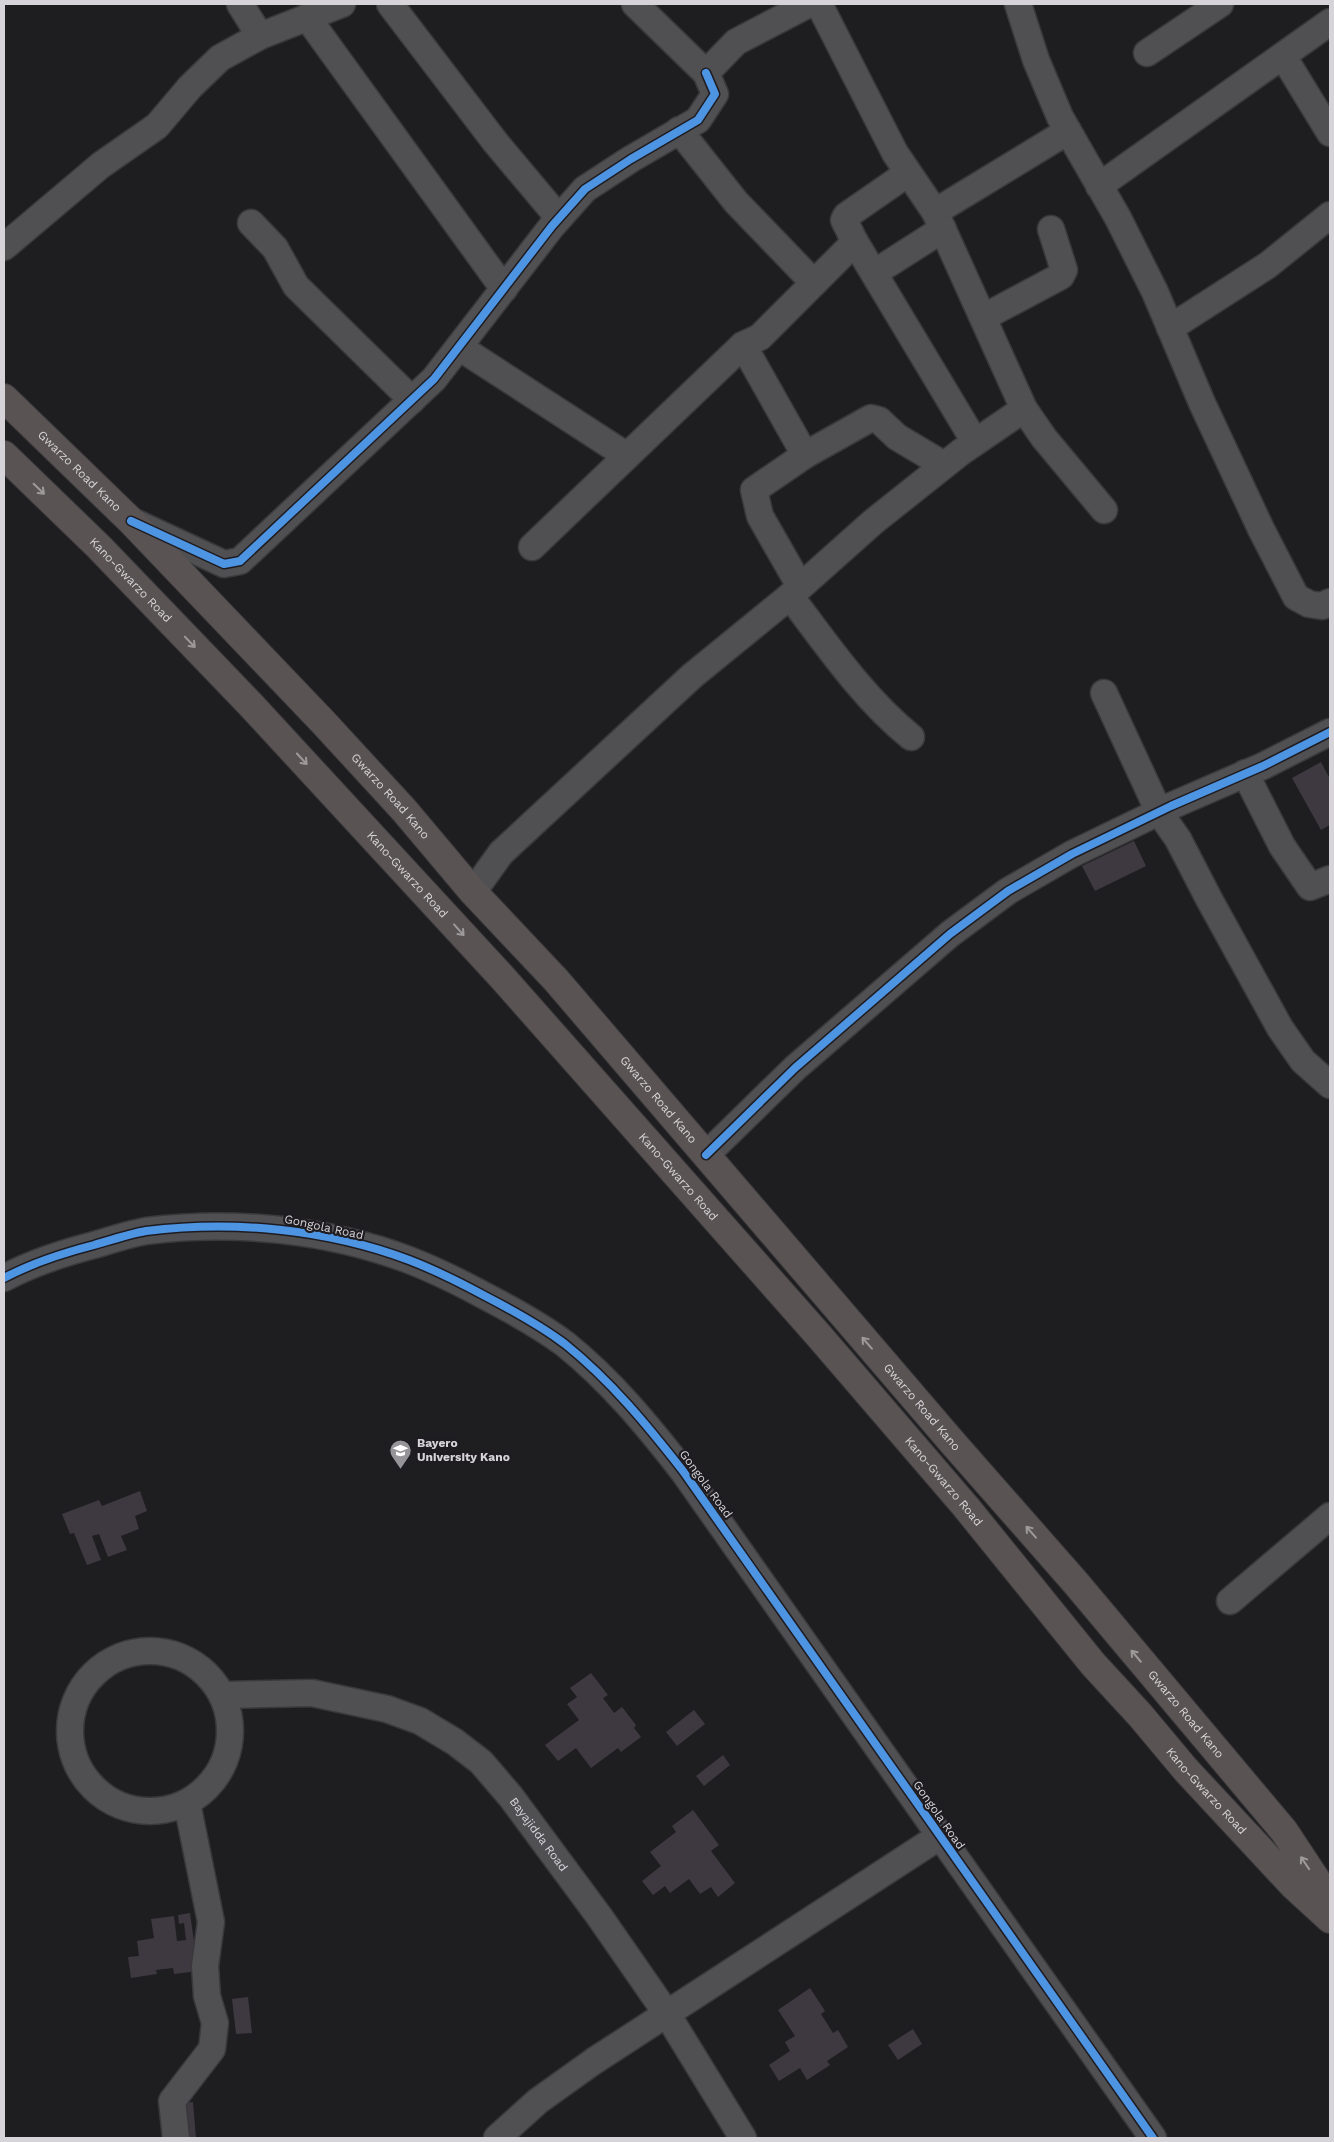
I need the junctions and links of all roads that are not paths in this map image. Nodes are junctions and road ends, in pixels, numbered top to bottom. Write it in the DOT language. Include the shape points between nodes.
graph roads {
  1 [pos="240,4"];
  2 [pos="342,4"];
  3 [pos="390,4"];
  4 [pos="635,4"];
  5 [pos="809,4"];
  6 [pos="818,4"];
  7 [pos="1018,4"];
  8 [pos="1220,4"];
  9 [pos="307,17"];
  10 [pos="1330,22"];
  11 [pos="260,36"];
  12 [pos="1147,53"];
  13 [pos="1283,56"];
  14 [pos="706,73"];
  15 [pos="679,130"];
  16 [pos="1068,131"];
  17 [pos="1330,133"];
  18 [pos="908,173"];
  19 [pos="1099,186"];
  20 [pos="1330,215"];
  21 [pos="559,218"];
  22 [pos="939,220"];
  23 [pos="251,223"];
  24 [pos="1051,229"];
  25 [pos="855,242"];
  26 [pos="4,247"];
  27 [pos="874,273"];
  28 [pos="814,283"];
  29 [pos="504,289"];
  30 [pos="984,317"];
  31 [pos="1170,328"];
  32 [pos="743,345"];
  33 [pos="460,347"];
  34 [pos="4,398"];
  35 [pos="412,400"];
  36 [pos="1024,409"];
  37 [pos="975,442"];
  38 [pos="4,454"];
  39 [pos="805,455"];
  40 [pos="627,456"];
  41 [pos="944,465"];
  42 [pos="1104,510"];
  43 [pos="131,521"];
  44 [pos="532,547"];
  45 [pos="795,591"];
  46 [pos="1330,602"];
  47 [pos="1104,694"];
  48 [pos="911,737"];
  49 [pos="1329,738"];
  50 [pos="1245,773"];
  51 [pos="1159,812"];
  52 [pos="1330,879"];
  53 [pos="473,892"];
  54 [pos="1330,1085"];
  55 [pos="706,1155"];
  56 [pos="4,1278"];
  57 [pos="1330,1516"];
  58 [pos="1230,1601"];
  59 [pos="224,1695"];
  60 [pos="187,1803"];
  61 [pos="940,1836"];
  62 [pos="1330,1905"];
  63 [pos="1330,1919"];
  64 [pos="667,2014"];
  65 [pos="176,2138"];
  66 [pos="497,2138"];
  67 [pos="743,2138"];
  68 [pos="1152,2138"];
  1 -- 11 [label="street"];
  2 -- 9 [label="street"];
  3 -- 21 [label="street" via="496,143"];
  4 -- 14 [label="street"];
  5 -- 14 [label="street" via="736,42"];
  6 -- 18 [label="street"];
  7 -- 16 [label="street" via="1036,60"];
  8 -- 12 [label="street"];
  9 -- 11 [label="street"];
  9 -- 29 [label="street"];
  10 -- 13 [label="street"];
  11 -- 26 [label="street" via="220,58 157,126 101,165"];
  13 -- 17 [label="street"];
  13 -- 19 [label="street"];
  14 -- 15 [label="street" via="715,94 710,105 698,120"];
  15 -- 21 [label="street" via="585,189"];
  15 -- 28 [label="street" via="736,202"];
  16 -- 19 [label="street"];
  16 -- 22 [label="street"];
  18 -- 22 [label="street"];
  18 -- 25 [label="street" via="846,216 844,220"];
  19 -- 31 [label="street" via="1118,218"];
  20 -- 31 [label="street" via="1268,265"];
  21 -- 29 [label="street"];
  22 -- 27 [label="street"];
  22 -- 30 [label="street"];
  23 -- 35 [label="street" via="275,248 296,286"];
  24 -- 30 [label="street" via="1064,270 1061,276"];
  25 -- 27 [label="street"];
  25 -- 28 [label="street"];
  27 -- 37 [label="street"];
  28 -- 32 [label="street" via="760,337"];
  29 -- 33 [label="street"];
  30 -- 36 [label="street"];
  31 -- 46 [label="street" via="1248,502 1296,596 1309,604 1322,606"];
  32 -- 39 [label="street"];
  32 -- 40 [label="street"];
  33 -- 35 [label="street"];
  33 -- 40 [label="street"];
  34 -- 43 [label="main road, Gwarzo Road Kano"];
  35 -- 43 [label="street" via="240,561 224,564"];
  36 -- 37 [label="street"];
  36 -- 42 [label="street"];
  37 -- 41 [label="street"];
  38 -- 63 [label="main road, Kano-Gwarzo Road, one-way" via="250,704 495,969 820,1337 966,1507 1093,1664 1186,1770 1294,1886"];
  39 -- 41 [label="street" via="871,418 879,420 897,437"];
  39 -- 45 [label="street" via="754,490 760,516"];
  40 -- 44 [label="street"];
  41 -- 45 [label="street"];
  43 -- 53 [label="main road, Gwarzo Road Kano" via="397,802"];
  45 -- 48 [label="street" via="839,660"];
  45 -- 53 [label="street" via="692,676 501,853"];
  47 -- 51 [label="street"];
  49 -- 50 [label="street"];
  50 -- 51 [label="street"];
  50 -- 52 [label="street" via="1282,846 1310,887"];
  51 -- 54 [label="street" via="1178,838 1280,1028 1303,1061"];
  51 -- 55 [label="street" via="1072,854 981,910 795,1068"];
  53 -- 55 [label="main road, Gwarzo Road Kano" via="556,980"];
  62 -- 55 [label="main road, Gwarzo Road Kano, one-way" via="1322,1887 1284,1831 1076,1582"];
  56 -- 61 [label="street, Gongola Road" via="22,1268 76,1250 144,1232 202,1226 274,1228 353,1243 408,1260 506,1307 563,1343 603,1377 639,1415 721,1523"];
  57 -- 58 [label="street"];
  59 -- 60 [label="street" via="230,1744 222,1768 207,1788"];
  59 -- 60 [label="street" via="205,1673 183,1658 157,1651 130,1653 105,1664 86,1682 73,1706 70,1733 75,1760 95,1789 109,1800 134,1810 161,1811"];
  59 -- 64 [label="street, Bayajidda Road" via="312,1693 350,1700 420,1721 455,1742 481,1762 511,1797"];
  60 -- 65 [label="street" via="211,1922 204,1966 207,1996 215,2023 212,2048 172,2101"];
  61 -- 64 [label="street"];
  61 -- 68 [label="street, Gongola Road"];
  64 -- 66 [label="street" via="538,2101"];
  64 -- 67 [label="street, Bayajidda Road"];
}
